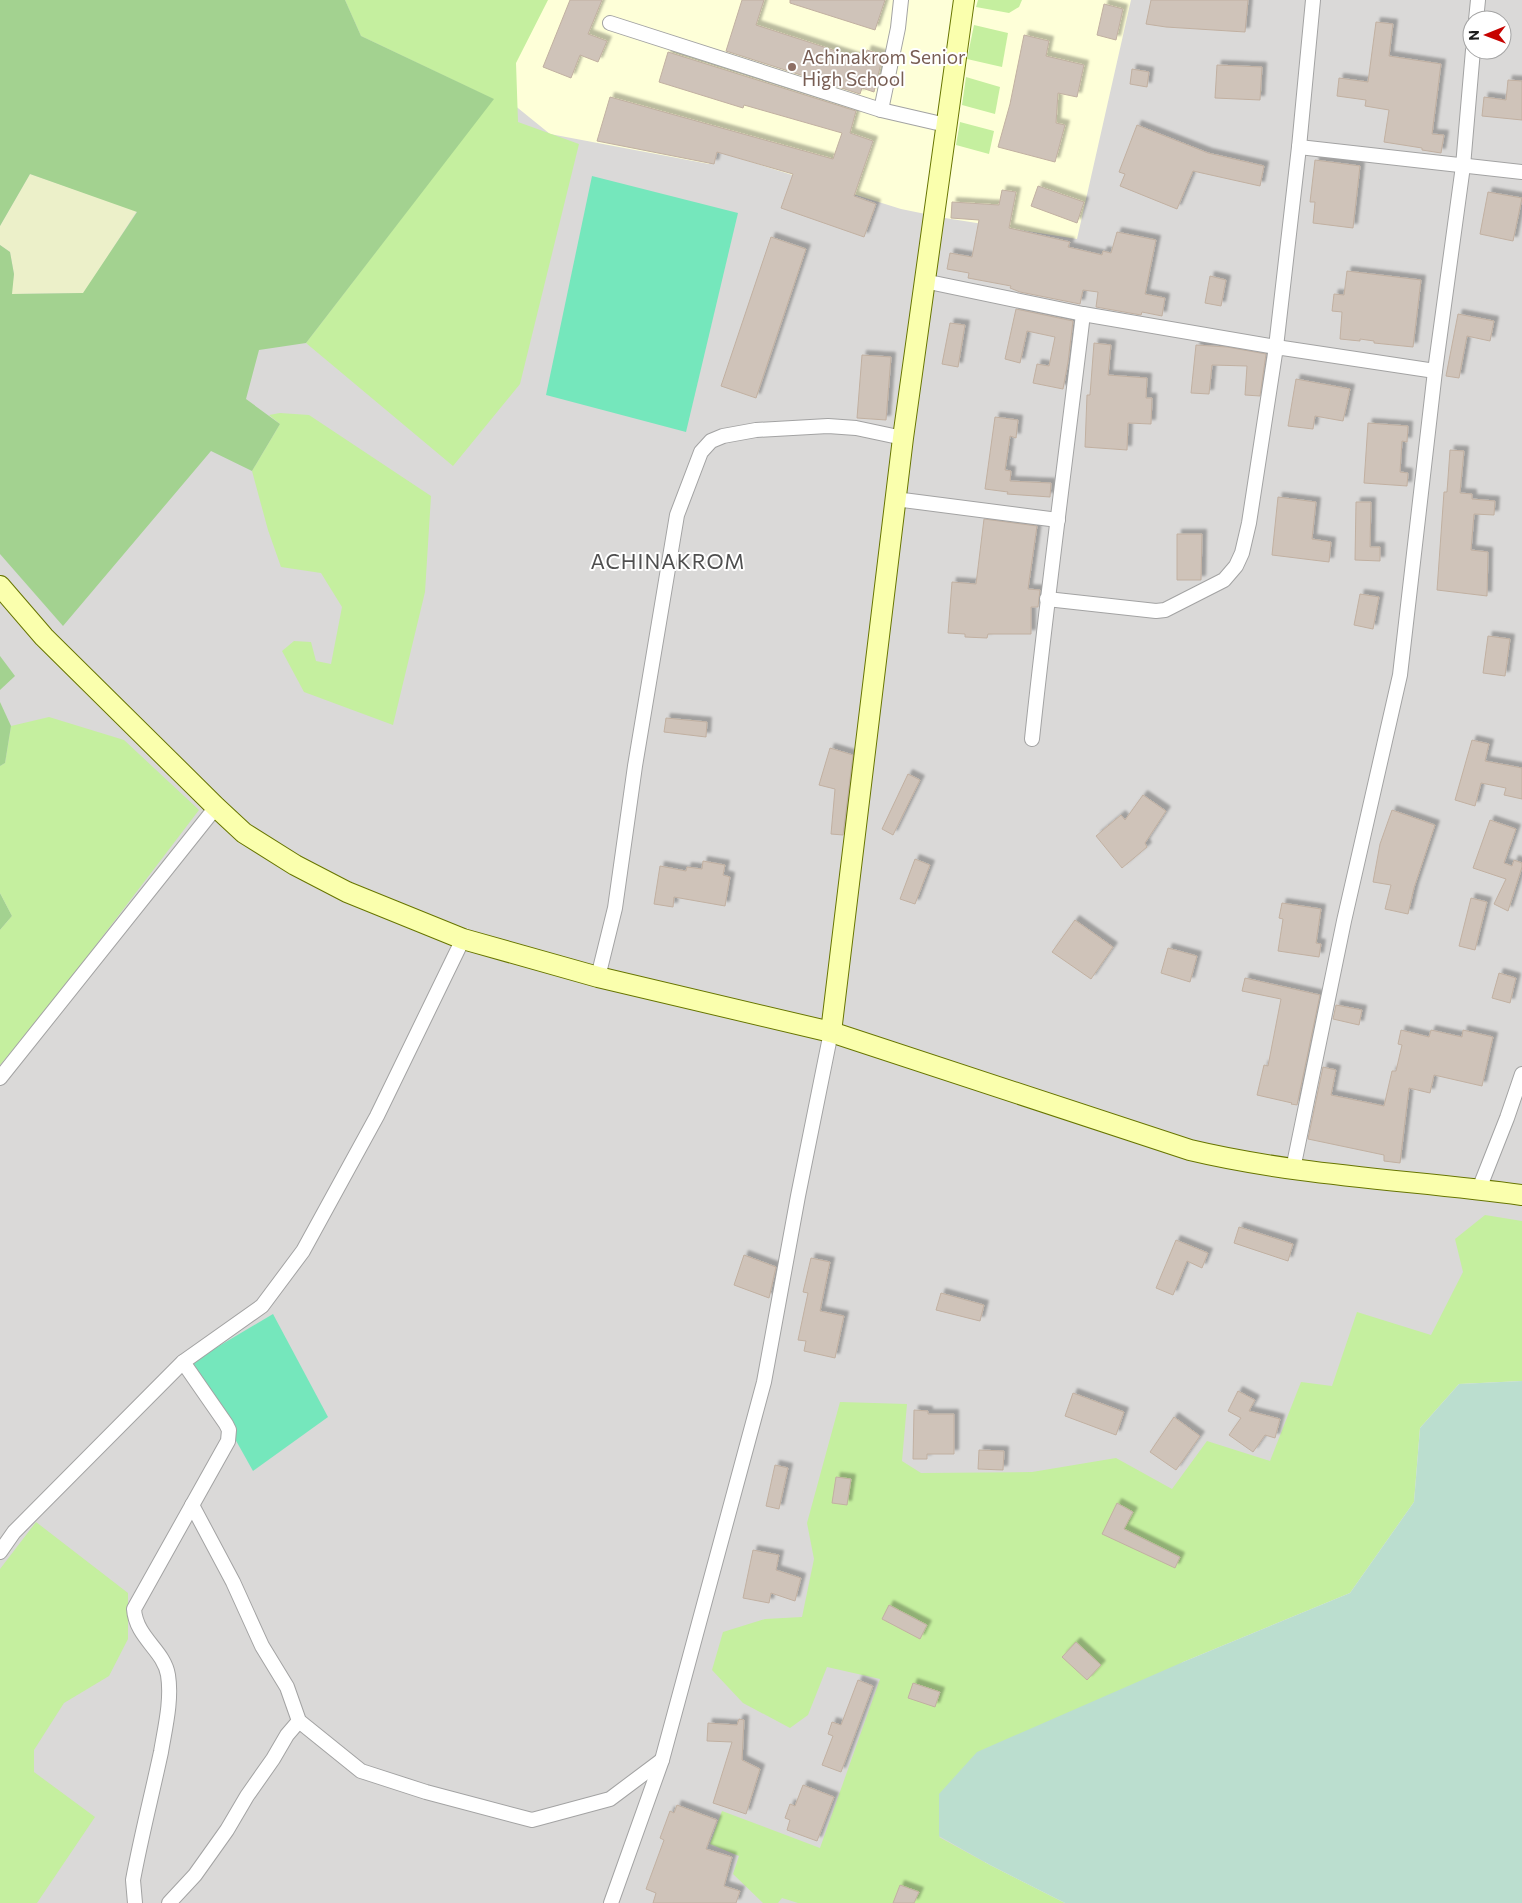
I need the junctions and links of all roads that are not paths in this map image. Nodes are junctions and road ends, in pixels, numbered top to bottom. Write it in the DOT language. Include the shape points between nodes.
graph roads {
  1 [pos="901,0"];
  2 [pos="964,0"];
  3 [pos="1313,0"];
  4 [pos="610,23"];
  5 [pos="1472,60"];
  6 [pos="881,110"];
  7 [pos="946,125"];
  8 [pos="1299,147"];
  9 [pos="1463,166"];
  10 [pos="1522,172"];
  11 [pos="924,281"];
  12 [pos="1082,314"];
  13 [pos="1276,347"];
  14 [pos="1435,371"];
  15 [pos="903,438"];
  16 [pos="895,499"];
  17 [pos="1058,520"];
  18 [pos="0,586"];
  19 [pos="1047,599"];
  20 [pos="1032,739"];
  21 [pos="216,807"];
  22 [pos="463,939"];
  23 [pos="598,977"];
  24 [pos="831,1032"];
  25 [pos="1522,1074"];
  26 [pos="0,1078"];
  27 [pos="1293,1169"];
  28 [pos="1479,1189"];
  29 [pos="1522,1195"];
  30 [pos="183,1362"];
  31 [pos="192,1505"];
  32 [pos="0,1552"];
  33 [pos="299,1721"];
  34 [pos="662,1760"];
  35 [pos="135,1903"];
  36 [pos="169,1903"];
  37 [pos="611,1903"];
  1 -- 6 [label="street"];
  2 -- 7 [label="street"];
  3 -- 8 [label="street"];
  4 -- 6 [label="street"];
  5 -- 9 [label="street"];
  6 -- 7 [label="street"];
  7 -- 11 [label="street"];
  8 -- 9 [label="street"];
  8 -- 13 [label="street"];
  9 -- 10 [label="street"];
  9 -- 14 [label="street"];
  11 -- 12 [label="street"];
  11 -- 15 [label="street"];
  12 -- 13 [label="street"];
  12 -- 17 [label="street"];
  13 -- 14 [label="street"];
  13 -- 19 [label="street" via="1249,522 1242,553 1224,580 1165,610 1156,611"];
  14 -- 27 [label="street" via="1400,674 1344,921"];
  15 -- 16 [label="street"];
  15 -- 23 [label="street" via="828,426 756,430 723,436 711,441 701,452 677,516 634,766 615,908"];
  16 -- 17 [label="street"];
  16 -- 24 [label="street"];
  17 -- 19 [label="street"];
  18 -- 21 [label="street" via="44,637"];
  19 -- 20 [label="street"];
  21 -- 22 [label="street" via="244,833 295,865 347,892"];
  21 -- 26 [label="street"];
  22 -- 23 [label="street"];
  22 -- 30 [label="street" via="377,1116 303,1251 262,1306"];
  23 -- 24 [label="street"];
  24 -- 27 [label="street" via="1190,1150"];
  24 -- 34 [label="street" via="764,1382"];
  25 -- 28 [label="street"];
  27 -- 28 [label="street"];
  28 -- 29 [label="street"];
  30 -- 31 [label="street" via="226,1424 229,1436"];
  30 -- 32 [label="street" via="14,1532"];
  31 -- 33 [label="street" via="262,1646 287,1687"];
  31 -- 35 [label="street" via="134,1608 137,1626 166,1666 169,1692 166,1727 133,1880"];
  33 -- 34 [label="street" via="361,1770 426,1792 532,1820 610,1799"];
  33 -- 36 [label="street" via="195,1875"];
  34 -- 37 [label="street"];
}
